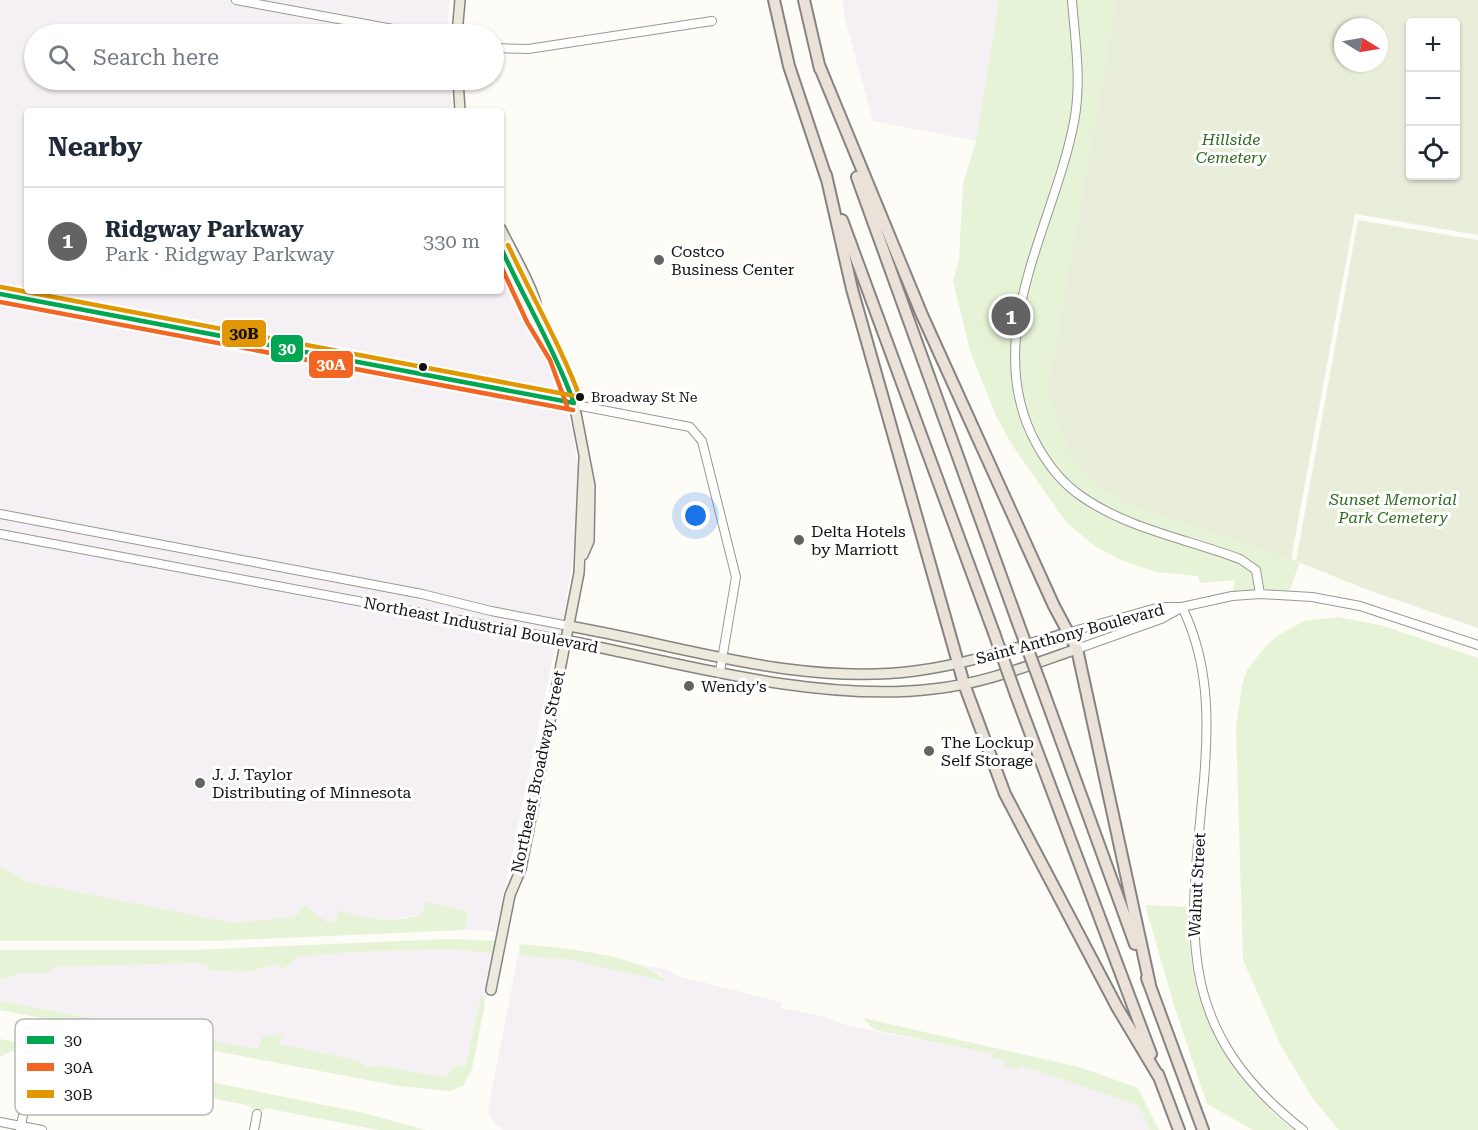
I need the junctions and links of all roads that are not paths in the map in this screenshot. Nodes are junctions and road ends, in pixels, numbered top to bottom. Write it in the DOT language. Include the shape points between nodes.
graph roads {
  1 [pos="236,0"];
  2 [pos="460,0"];
  3 [pos="774,0"];
  4 [pos="804,0"];
  5 [pos="1072,0"];
  6 [pos="712,21"];
  7 [pos="366,24"];
  8 [pos="458,24"];
  9 [pos="504,48"];
  10 [pos="819,64"];
  11 [pos="459,90"];
  12 [pos="461,108"];
  13 [pos="825,175"];
  14 [pos="504,235"];
  15 [pos="504,254"];
  16 [pos="0,294"];
  17 [pos="538,322"];
  18 [pos="573,403"];
  19 [pos="0,514"];
  20 [pos="0,534"];
  21 [pos="1260,594"];
  22 [pos="1182,607"];
  23 [pos="569,626"];
  24 [pos="1070,632"];
  25 [pos="565,640"];
  26 [pos="1478,645"];
  27 [pos="1077,649"];
  28 [pos="722,658"];
  29 [pos="957,663"];
  30 [pos="720,671"];
  31 [pos="964,684"];
  32 [pos="1150,985"];
  33 [pos="492,987"];
  34 [pos="1160,1079"];
  35 [pos="256,1114"];
  36 [pos="0,1122"];
  37 [pos="20,1128"];
  38 [pos="42,1130"];
  39 [pos="254,1130"];
  40 [pos="1179,1130"];
  41 [pos="1203,1130"];
  42 [pos="1303,1130"];
  1 -- 7 [label="street"];
  2 -- 8 [label="main road"];
  3 -- 13 [label="highway" via="789,66"];
  4 -- 10 [label="highway"];
  5 -- 21 [label="street" via="1079,70 1074,122 1025,285 1016,341 1015,378 1027,428 1058,477 1079,495 1123,520 1240,559 1256,570"];
  6 -- 9 [label="street" via="528,49"];
  10 -- 24 [label="highway" via="922,315"];
  10 -- 32 [label="highway, bridge"];
  11 -- 12 [label="main road"];
  13 -- 29 [label="highway" via="852,289"];
  13 -- 34 [label="highway, bridge"];
  14 -- 17 [label="main road, Northeast Broadway Street" via="534,299"];
  15 -- 17 [label="main road, Northeast Broadway Street"];
  16 -- 18 [label="street"];
  17 -- 18 [label="main road, Northeast Broadway Street" via="561,366"];
  18 -- 23 [label="main road, Northeast Broadway Street" via="584,458 581,560"];
  18 -- 28 [label="street" via="684,424 699,434 736,577"];
  19 -- 23 [label="street, Northeast Industrial Boulevard" via="422,594"];
  20 -- 25 [label="street, Northeast Industrial Boulevard"];
  21 -- 22 [label="street, Saint Anthony Boulevard"];
  21 -- 26 [label="street, Saint Anthony Boulevard" via="1312,597 1360,606"];
  22 -- 24 [label="street, Saint Anthony Boulevard" via="1160,607"];
  22 -- 27 [label="street, Saint Anthony Boulevard" via="1161,619"];
  22 -- 42 [label="street, Walnut Street" via="1195,633 1208,727 1193,907 1199,979 1219,1035 1237,1064 1257,1090"];
  23 -- 25 [label="main road, Northeast Broadway Street"];
  23 -- 28 [label="main road, Northeast Industrial Boulevard"];
  24 -- 27 [label="highway"];
  24 -- 29 [label="main road, Saint Anthony Boulevard"];
  25 -- 30 [label="main road, Northeast Industrial Boulevard"];
  25 -- 33 [label="main road, Northeast Broadway Street" via="521,869 510,894"];
  27 -- 31 [label="main road, Saint Anthony Boulevard"];
  27 -- 32 [label="highway"];
  28 -- 29 [label="main road, Northeast Industrial Boulevard" via="781,669 841,674 914,671"];
  28 -- 30 [label="street"];
  29 -- 31 [label="highway"];
  30 -- 31 [label="main road, Northeast Industrial Boulevard" via="793,684 876,692"];
  31 -- 34 [label="highway" via="1005,794 1117,1007"];
  32 -- 41 [label="highway"];
  34 -- 40 [label="highway"];
  35 -- 39 [label="street"];
  36 -- 37 [label="street"];
  37 -- 38 [label="street"];
}
